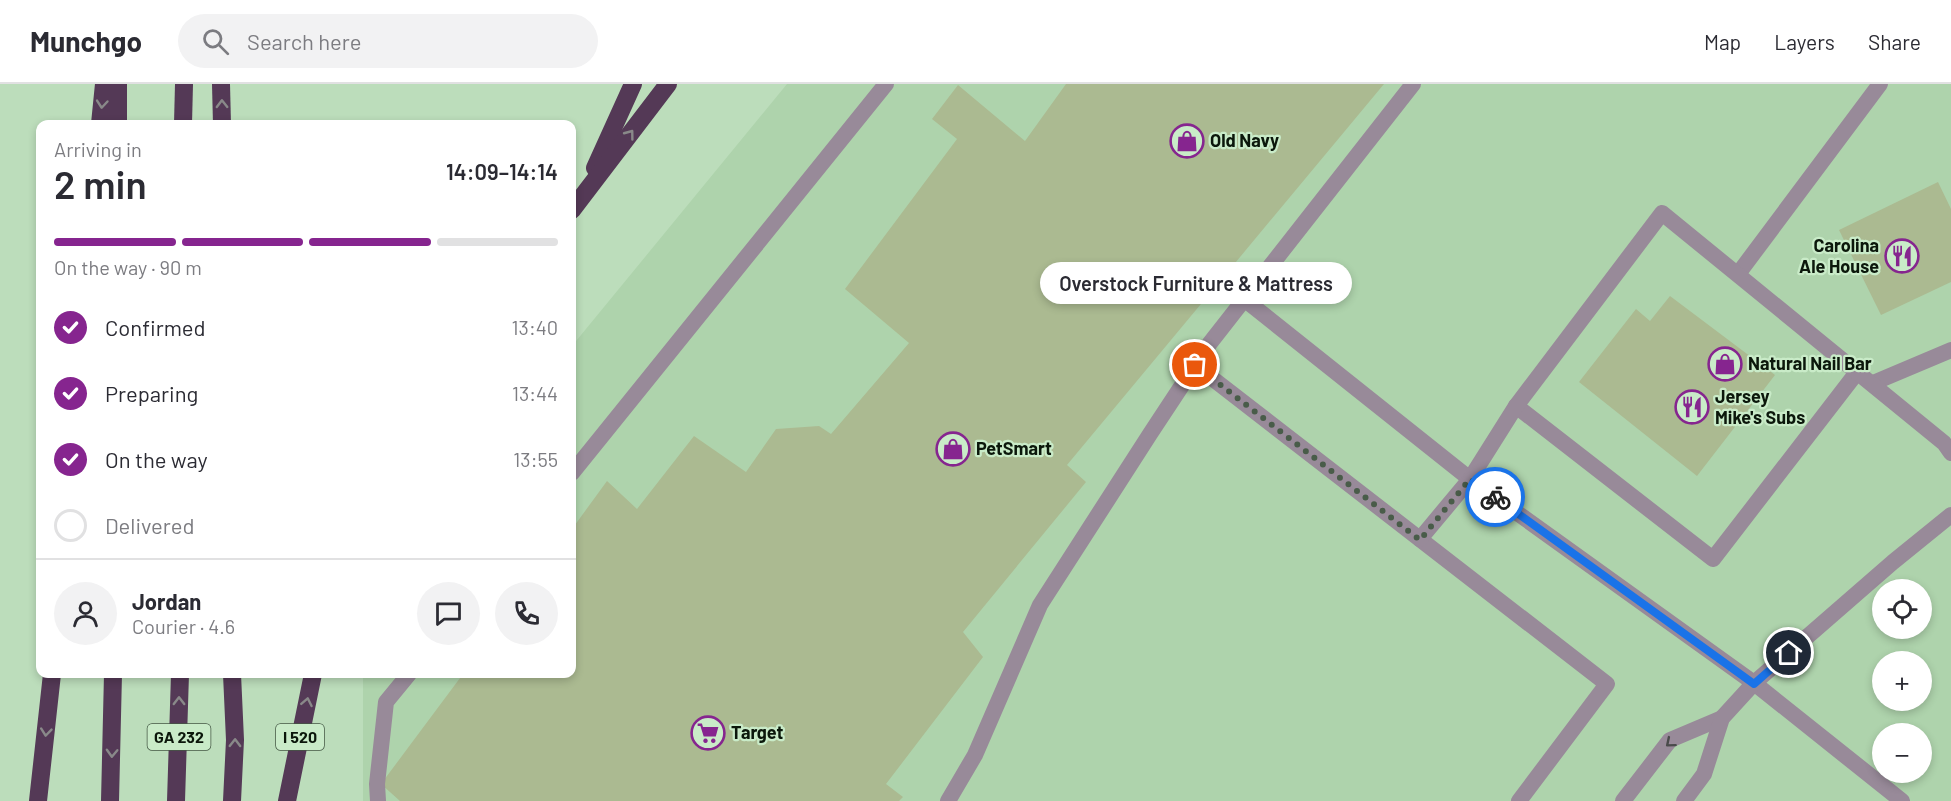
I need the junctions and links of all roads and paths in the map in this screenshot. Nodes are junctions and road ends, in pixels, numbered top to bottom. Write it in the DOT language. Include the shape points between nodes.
graph roads {
  1 [pos="104,84"];
  2 [pos="118,84"];
  3 [pos="183,84"];
  4 [pos="221,84"];
  5 [pos="633,84"];
  6 [pos="668,84"];
  7 [pos="886,84"];
  8 [pos="1413,84"];
  9 [pos="1880,84"];
  10 [pos="100,120"];
  11 [pos="118,120"];
  12 [pos="183,120"];
  13 [pos="222,120"];
  14 [pos="577,204"];
  15 [pos="1738,274"];
  16 [pos="1244,299"];
  17 [pos="1951,350"];
  18 [pos="1195,365"];
  19 [pos="1858,371"];
  20 [pos="1873,383"];
  21 [pos="1516,406"];
  22 [pos="1951,453"];
  23 [pos="576,468"];
  24 [pos="1470,479"];
  25 [pos="1951,515"];
  26 [pos="1420,540"];
  27 [pos="52,678"];
  28 [pos="113,678"];
  29 [pos="180,678"];
  30 [pos="232,678"];
  31 [pos="312,678"];
  32 [pos="406,678"];
  33 [pos="1754,684"];
  34 [pos="1722,718"];
  35 [pos="38,801"];
  36 [pos="110,801"];
  37 [pos="176,801"];
  38 [pos="232,801"];
  39 [pos="287,801"];
  40 [pos="378,801"];
  41 [pos="948,801"];
  42 [pos="1519,801"];
  43 [pos="1623,801"];
  44 [pos="1684,801"];
  45 [pos="1902,801"];
  1 -- 10 [label="highway, one-way"];
  2 -- 11 [label="highway"];
  3 -- 12 [label="highway"];
  13 -- 4 [label="highway, one-way"];
  5 -- 14 [label="highway"];
  14 -- 6 [label="highway, one-way"];
  7 -- 23 [label="street"];
  8 -- 16 [label="street"];
  9 -- 15 [label="street"];
  15 -- 19 [label="street"];
  15 -- 21 [label="street" via="1662,213"];
  16 -- 18 [label="street"];
  16 -- 24 [label="street"];
  17 -- 20 [label="street"];
  18 -- 26 [label="street"];
  18 -- 41 [label="street" via="1040,605 975,755"];
  19 -- 20 [label="street"];
  19 -- 21 [label="street" via="1713,559"];
  20 -- 22 [label="street"];
  21 -- 24 [label="street"];
  24 -- 26 [label="street"];
  24 -- 33 [label="street"];
  25 -- 33 [label="street"];
  26 -- 42 [label="street" via="1607,684"];
  27 -- 35 [label="highway, one-way"];
  28 -- 36 [label="highway, one-way"];
  37 -- 29 [label="highway, GA 232, one-way"];
  38 -- 30 [label="highway, one-way"];
  39 -- 31 [label="highway, I 520, one-way"];
  32 -- 40 [label="street" via="386,702"];
  33 -- 34 [label="street"];
  33 -- 45 [label="street"];
  34 -- 43 [label="street, one-way" via="1670,740"];
  34 -- 44 [label="street" via="1704,774"];
}
